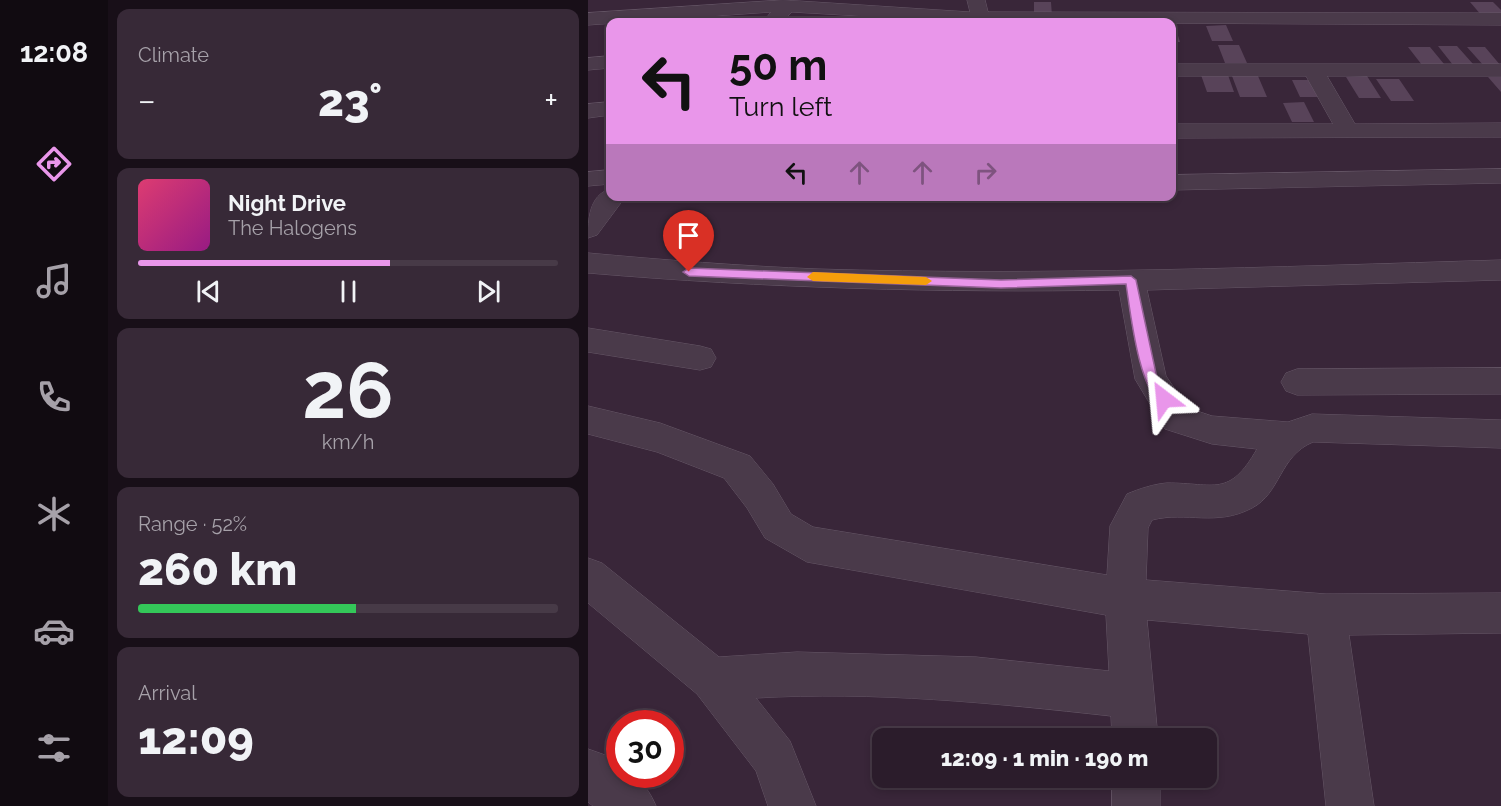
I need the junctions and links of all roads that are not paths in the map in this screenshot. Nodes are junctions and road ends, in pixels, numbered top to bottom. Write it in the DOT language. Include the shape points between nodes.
graph roads {
  1 [pos="628,0"];
  2 [pos="790,3"];
  3 [pos="978,9"];
  4 [pos="639,16"];
  5 [pos="776,18"];
  6 [pos="901,18"];
  7 [pos="915,18"];
  8 [pos="1008,18"];
  9 [pos="588,19"];
  10 [pos="1501,19"];
  11 [pos="1176,20"];
  12 [pos="606,62"];
  13 [pos="588,64"];
  14 [pos="1176,70"];
  15 [pos="1313,70"];
  16 [pos="1501,70"];
  17 [pos="606,109"];
  18 [pos="588,111"];
  19 [pos="1501,130"];
  20 [pos="1176,131"];
  21 [pos="1348,131"];
  22 [pos="1501,176"];
  23 [pos="606,177"];
  24 [pos="588,179"];
  25 [pos="1176,183"];
  26 [pos="610,201"];
  27 [pos="588,229"];
  28 [pos="588,263"];
  29 [pos="1501,270"];
  30 [pos="1131,280"];
  31 [pos="588,340"];
  32 [pos="700,358"];
  33 [pos="1501,381"];
  34 [pos="1297,382"];
  35 [pos="588,420"];
  36 [pos="1501,434"];
  37 [pos="1288,437"];
  38 [pos="588,577"];
  39 [pos="1125,598"];
  40 [pos="1501,613"];
  41 [pos="1326,615"];
  42 [pos="712,679"];
  43 [pos="1132,696"];
  44 [pos="1134,728"];
  45 [pos="588,772"];
  46 [pos="1136,788"];
  47 [pos="632,806"];
  48 [pos="792,806"];
  49 [pos="1137,806"];
  50 [pos="1350,806"];
  1 -- 4 [label="street"];
  2 -- 4 [label="street"];
  2 -- 5 [label="street"];
  2 -- 6 [label="street"];
  3 -- 7 [label="street"];
  3 -- 8 [label="street"];
  4 -- 9 [label="street"];
  10 -- 11 [label="street"];
  12 -- 13 [label="street"];
  14 -- 15 [label="street"];
  15 -- 16 [label="street"];
  15 -- 21 [label="street"];
  17 -- 18 [label="street"];
  19 -- 21 [label="street"];
  20 -- 21 [label="street"];
  22 -- 25 [label="street"];
  23 -- 24 [label="street"];
  26 -- 27 [label="street"];
  28 -- 30 [label="street" via="665,271 1001,284"];
  29 -- 30 [label="street"];
  30 -- 37 [label="street" via="1151,379 1177,418 1212,430"];
  31 -- 32 [label="street"];
  33 -- 34 [label="street"];
  35 -- 39 [label="street" via="660,438 737,467 778,526 807,544"];
  36 -- 37 [label="street" via="1312,428"];
  37 -- 39 [label="street" via="1274,451 1260,477 1241,496 1216,502 1165,500 1140,506 1129,526"];
  38 -- 42 [label="street"];
  39 -- 41 [label="street"];
  39 -- 43 [label="street"];
  40 -- 41 [label="street"];
  41 -- 50 [label="street"];
  42 -- 43 [label="street" via="797,674 976,679"];
  42 -- 48 [label="street" via="774,757"];
  43 -- 44 [label="street"];
  45 -- 47 [label="street"];
  46 -- 49 [label="street"];
}
